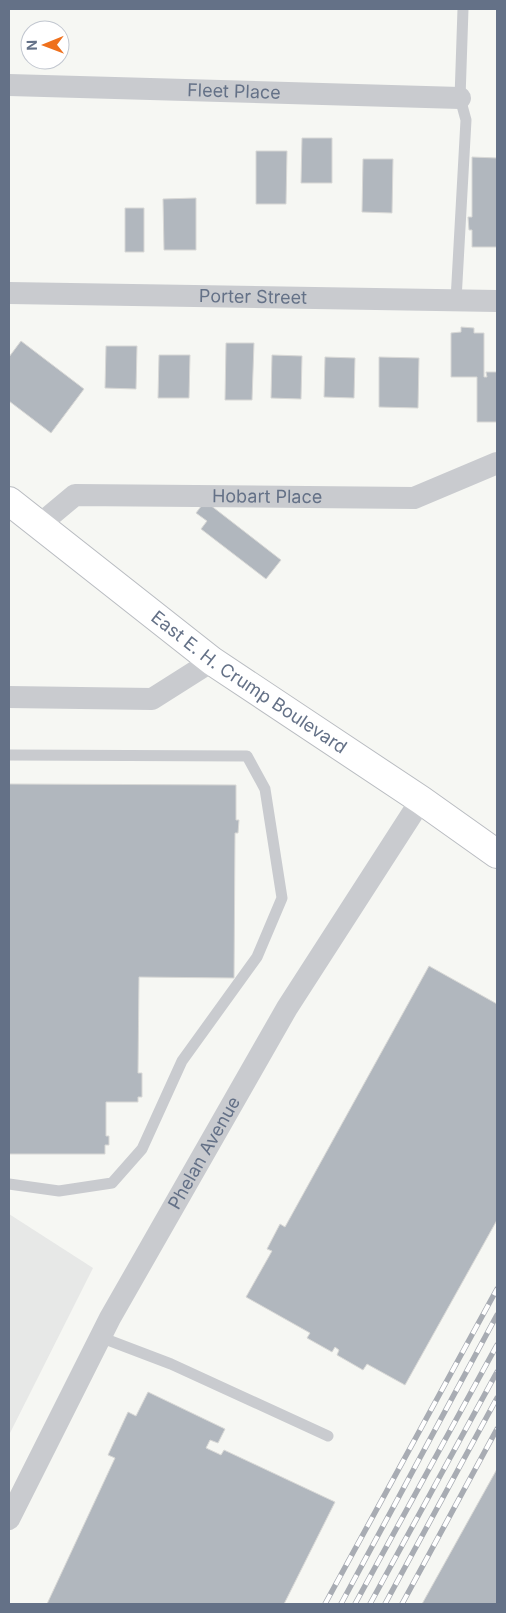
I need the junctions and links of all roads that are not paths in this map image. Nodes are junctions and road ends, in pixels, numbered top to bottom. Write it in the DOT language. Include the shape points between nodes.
graph roads {
  1 [pos="462,9"];
  2 [pos="9,85"];
  3 [pos="460,98"];
  4 [pos="9,293"];
  5 [pos="456,300"];
  6 [pos="497,300"];
  7 [pos="497,463"];
  8 [pos="9,501"];
  9 [pos="39,525"];
  10 [pos="212,661"];
  11 [pos="9,697"];
  12 [pos="9,755"];
  13 [pos="421,800"];
  14 [pos="497,854"];
  15 [pos="9,1184"];
  16 [pos="100,1337"];
  17 [pos="328,1436"];
  18 [pos="9,1519"];
  1 -- 3 [label="lane"];
  2 -- 3 [label="street, Fleet Place"];
  3 -- 5 [label="lane" via="466,120"];
  4 -- 5 [label="street, Porter Street"];
  5 -- 6 [label="street, Porter Street"];
  7 -- 9 [label="street, Hobart Place" via="414,498 75,495"];
  8 -- 9 [label="main road, East E. H. Crump Boulevard"];
  9 -- 10 [label="main road, East E. H. Crump Boulevard"];
  10 -- 11 [label="street" via="152,699"];
  10 -- 13 [label="main road, East E. H. Crump Boulevard"];
  12 -- 15 [label="lane" via="247,756 265,789 282,898 257,957 182,1061 142,1149 112,1183 59,1191"];
  13 -- 14 [label="main road, East E. H. Crump Boulevard"];
  13 -- 16 [label="street, Phelan Avenue" via="287,1008"];
  16 -- 17 [label="lane" via="171,1364"];
  16 -- 18 [label="street, Phelan Avenue"];
}
